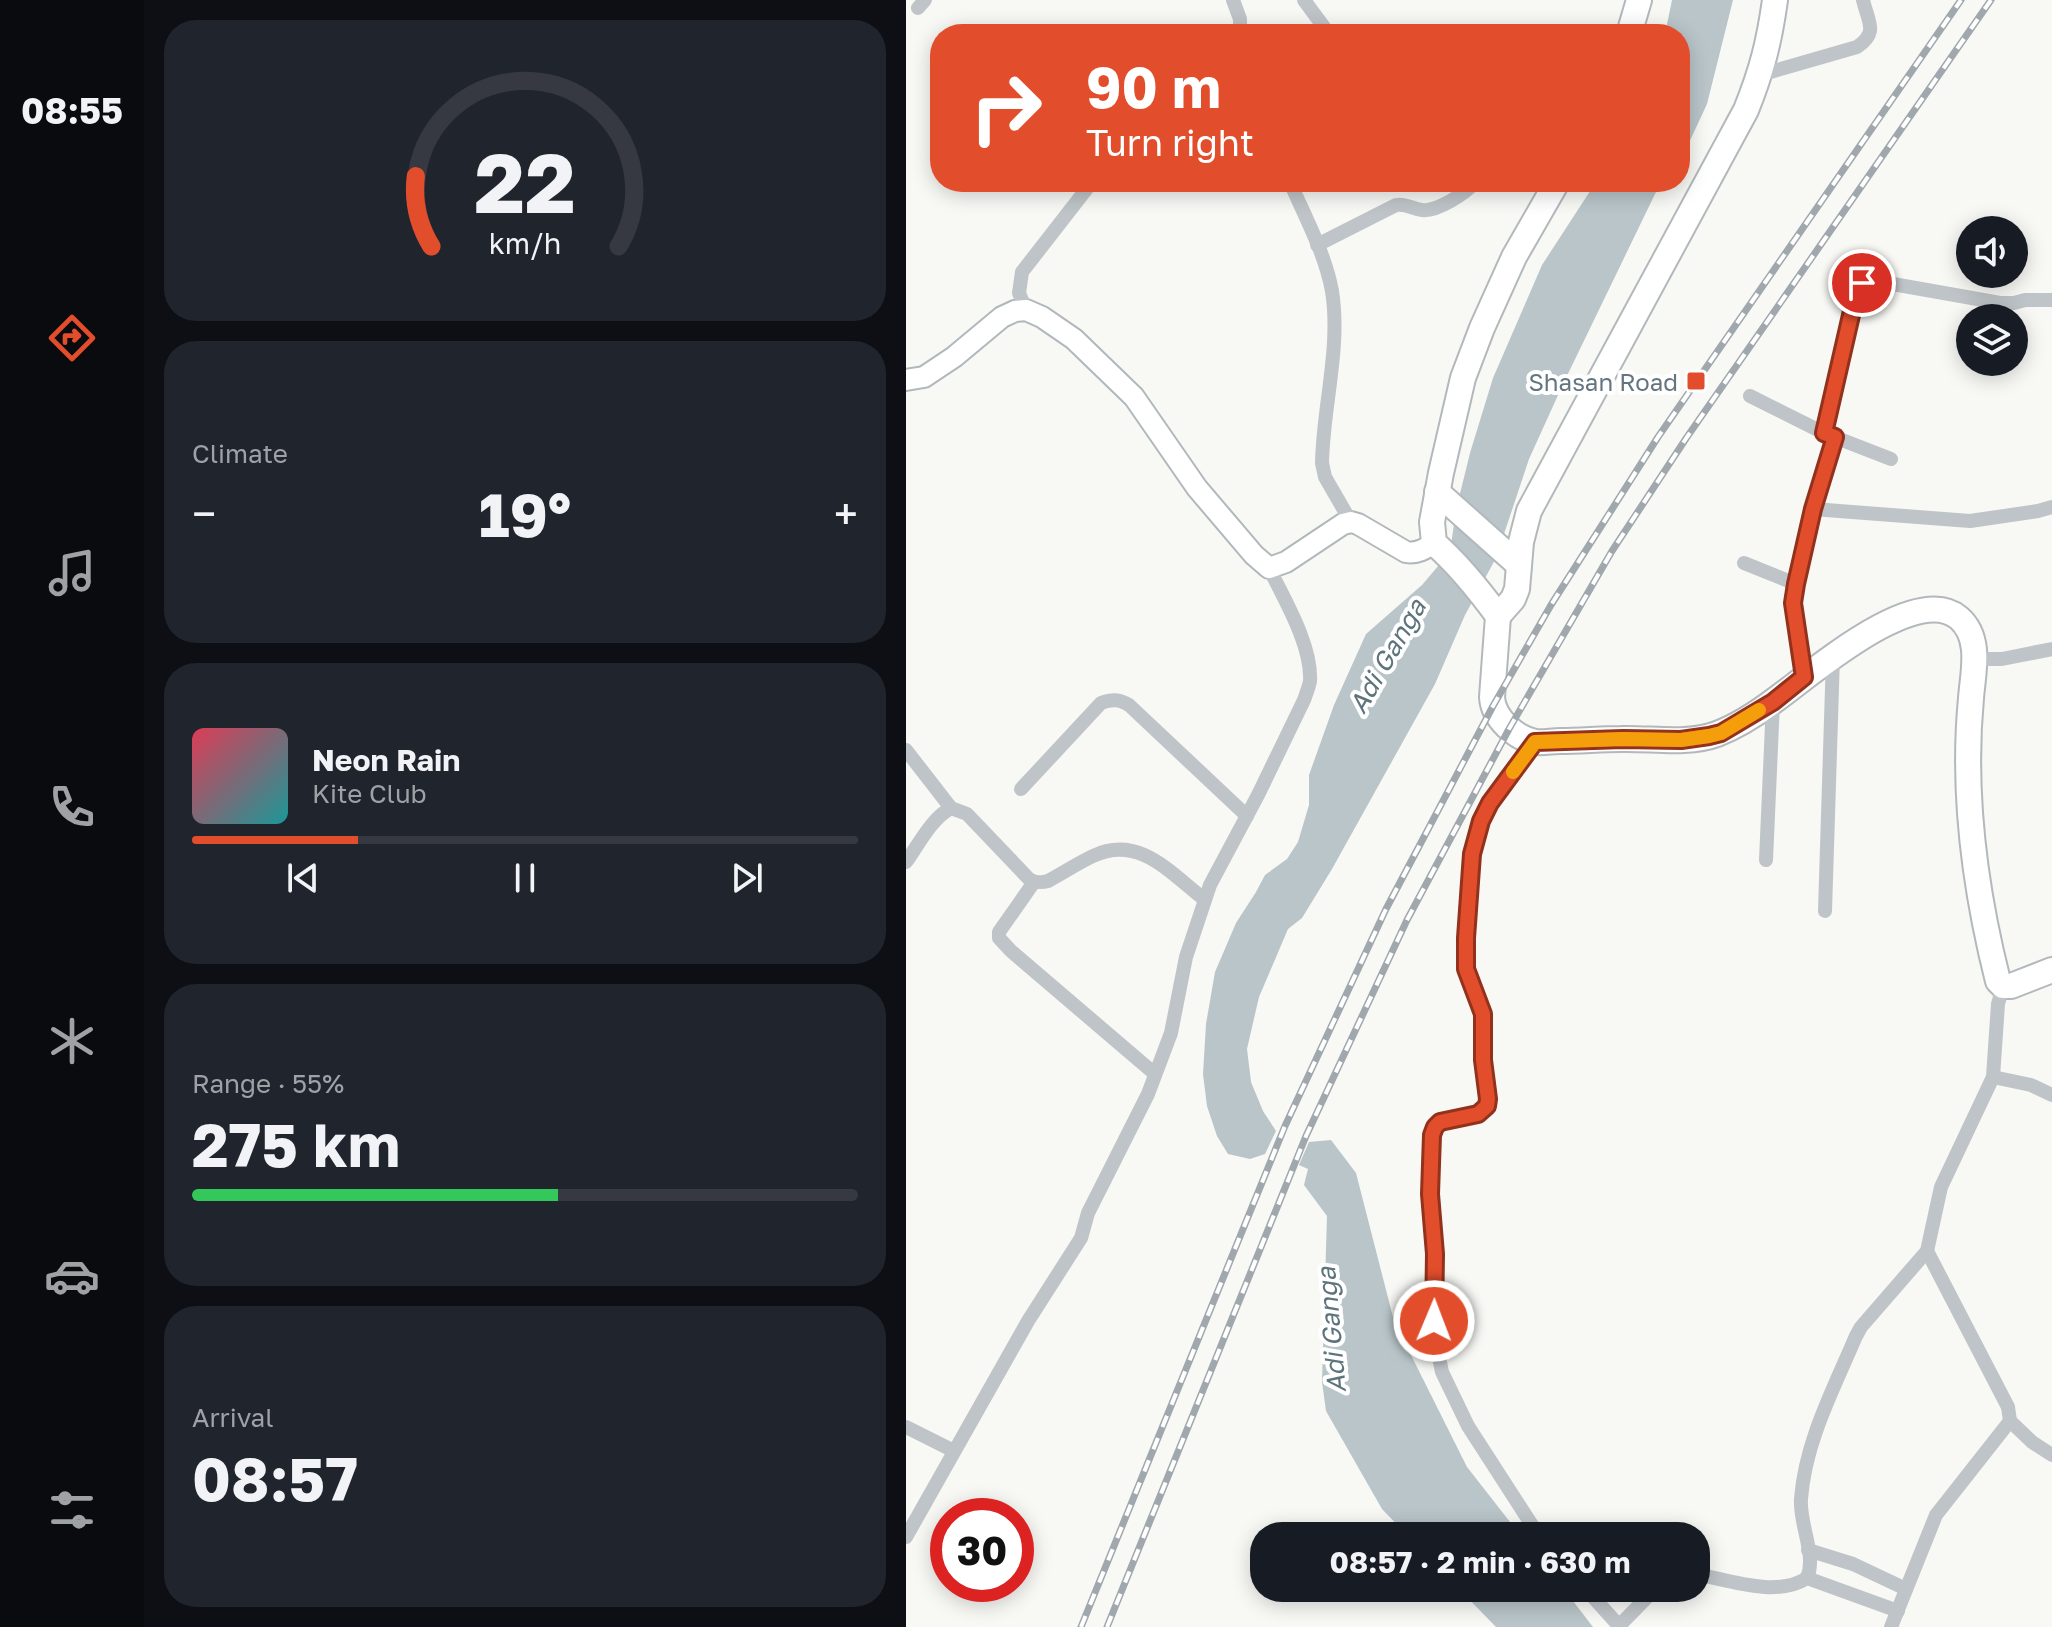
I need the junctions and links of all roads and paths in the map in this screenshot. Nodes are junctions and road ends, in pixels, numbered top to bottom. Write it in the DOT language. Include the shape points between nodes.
graph roads {
  1 [pos="1233,0"];
  2 [pos="1304,0"];
  3 [pos="1639,0"];
  4 [pos="1775,0"];
  5 [pos="1863,0"];
  6 [pos="1240,24"];
  7 [pos="1322,24"];
  8 [pos="1632,24"];
  9 [pos="1760,75"];
  10 [pos="1084,192"];
  11 [pos="1294,192"];
  12 [pos="1465,192"];
  13 [pos="1551,192"];
  14 [pos="1317,245"];
  15 [pos="2052,300"];
  16 [pos="1026,310"];
  17 [pos="906,380"];
  18 [pos="1750,396"];
  19 [pos="1829,435"];
  20 [pos="1891,459"];
  21 [pos="1446,499"];
  22 [pos="2052,507"];
  23 [pos="1813,509"];
  24 [pos="1351,522"];
  25 [pos="1439,547"];
  26 [pos="1515,560"];
  27 [pos="1744,563"];
  28 [pos="1269,568"];
  29 [pos="1796,584"];
  30 [pos="1498,616"];
  31 [pos="2052,649"];
  32 [pos="1833,656"];
  33 [pos="1976,659"];
  34 [pos="1804,677"];
  35 [pos="1773,702"];
  36 [pos="1535,742"];
  37 [pos="906,750"];
  38 [pos="1021,789"];
  39 [pos="951,808"];
  40 [pos="1247,816"];
  41 [pos="1766,860"];
  42 [pos="906,862"];
  43 [pos="1034,882"];
  44 [pos="1204,899"];
  45 [pos="1825,911"];
  46 [pos="2052,970"];
  47 [pos="2003,986"];
  48 [pos="1155,1074"];
  49 [pos="1993,1077"];
  50 [pos="2052,1095"];
  51 [pos="1927,1251"];
  52 [pos="2010,1421"];
  53 [pos="906,1427"];
  54 [pos="954,1451"];
  55 [pos="2052,1455"];
  56 [pos="1530,1522"];
  57 [pos="906,1537"];
  58 [pos="1808,1550"];
  59 [pos="1710,1577"];
  60 [pos="1807,1578"];
  61 [pos="1906,1589"];
  62 [pos="1598,1602"];
  63 [pos="1643,1602"];
  64 [pos="1898,1611"];
  65 [pos="1620,1626"];
  66 [pos="1891,1627"];
  1 -- 6 [label="street"];
  2 -- 7 [label="street"];
  3 -- 8 [label="main road"];
  4 -- 9 [label="main road"];
  5 -- 9 [label="street" via="1871,29 1866,41"];
  9 -- 26 [label="main road" via="1746,110 1529,511"];
  10 -- 16 [label="street" via="1022,272 1019,293"];
  11 -- 14 [label="street"];
  12 -- 14 [label="street" via="1433,210 1396,205"];
  13 -- 21 [label="main road" via="1514,257 1463,378"];
  14 -- 24 [label="street" via="1329,277 1334,319 1322,463"];
  15 -- 19 [label="street" via="2000,303 1862,283"];
  16 -- 17 [label="main road" via="1002,317 924,377"];
  16 -- 28 [label="main road" via="1074,339 1134,397 1197,488"];
  18 -- 19 [label="street"];
  19 -- 20 [label="street"];
  19 -- 23 [label="street"];
  21 -- 25 [label="main road" via="1432,522"];
  21 -- 26 [label="main road"];
  22 -- 23 [label="street" via="1970,521"];
  23 -- 29 [label="street"];
  24 -- 25 [label="main road" via="1406,552"];
  24 -- 28 [label="main road"];
  25 -- 30 [label="main road"];
  26 -- 30 [label="main road" via="1517,589"];
  27 -- 29 [label="street"];
  28 -- 40 [label="street" via="1302,640 1310,684"];
  29 -- 34 [label="street" via="1793,603"];
  30 -- 36 [label="main road" via="1492,703 1509,729"];
  31 -- 33 [label="street"];
  32 -- 33 [label="main road" via="1887,622 1941,610 1960,619 1968,630"];
  32 -- 34 [label="main road"];
  32 -- 45 [label="street"];
  33 -- 47 [label="main road" via="1967,778 1987,929"];
  34 -- 35 [label="main road"];
  35 -- 36 [label="main road" via="1709,736"];
  35 -- 41 [label="street"];
  36 -- 56 [label="street" via="1490,803 1476,835 1466,969 1483,1014 1488,1099 1478,1114 1447,1119 1435,1127 1430,1194 1435,1338 1442,1372 1468,1426"];
  37 -- 39 [label="street"];
  38 -- 40 [label="street" via="1101,703 1121,700"];
  39 -- 42 [label="street" via="935,820"];
  39 -- 43 [label="street" via="967,814"];
  40 -- 44 [label="street"];
  43 -- 44 [label="street" via="1048,881 1111,850 1132,850 1157,862"];
  43 -- 48 [label="street" via="999,938"];
  44 -- 48 [label="street" via="1171,1033"];
  46 -- 47 [label="main road"];
  47 -- 49 [label="street"];
  48 -- 54 [label="street" via="1093,1201 1081,1238"];
  49 -- 50 [label="street"];
  49 -- 51 [label="street" via="1941,1187"];
  51 -- 52 [label="street" via="2008,1407"];
  51 -- 58 [label="street" via="1861,1327 1815,1436 1801,1500"];
  52 -- 55 [label="street"];
  52 -- 61 [label="street" via="1936,1515"];
  53 -- 54 [label="street"];
  54 -- 57 [label="street"];
  58 -- 60 [label="street"];
  58 -- 61 [label="street"];
  59 -- 60 [label="street" via="1767,1588"];
  60 -- 64 [label="street"];
  61 -- 64 [label="street"];
  62 -- 65 [label="street"];
  63 -- 65 [label="street"];
  64 -- 66 [label="street"];
}
